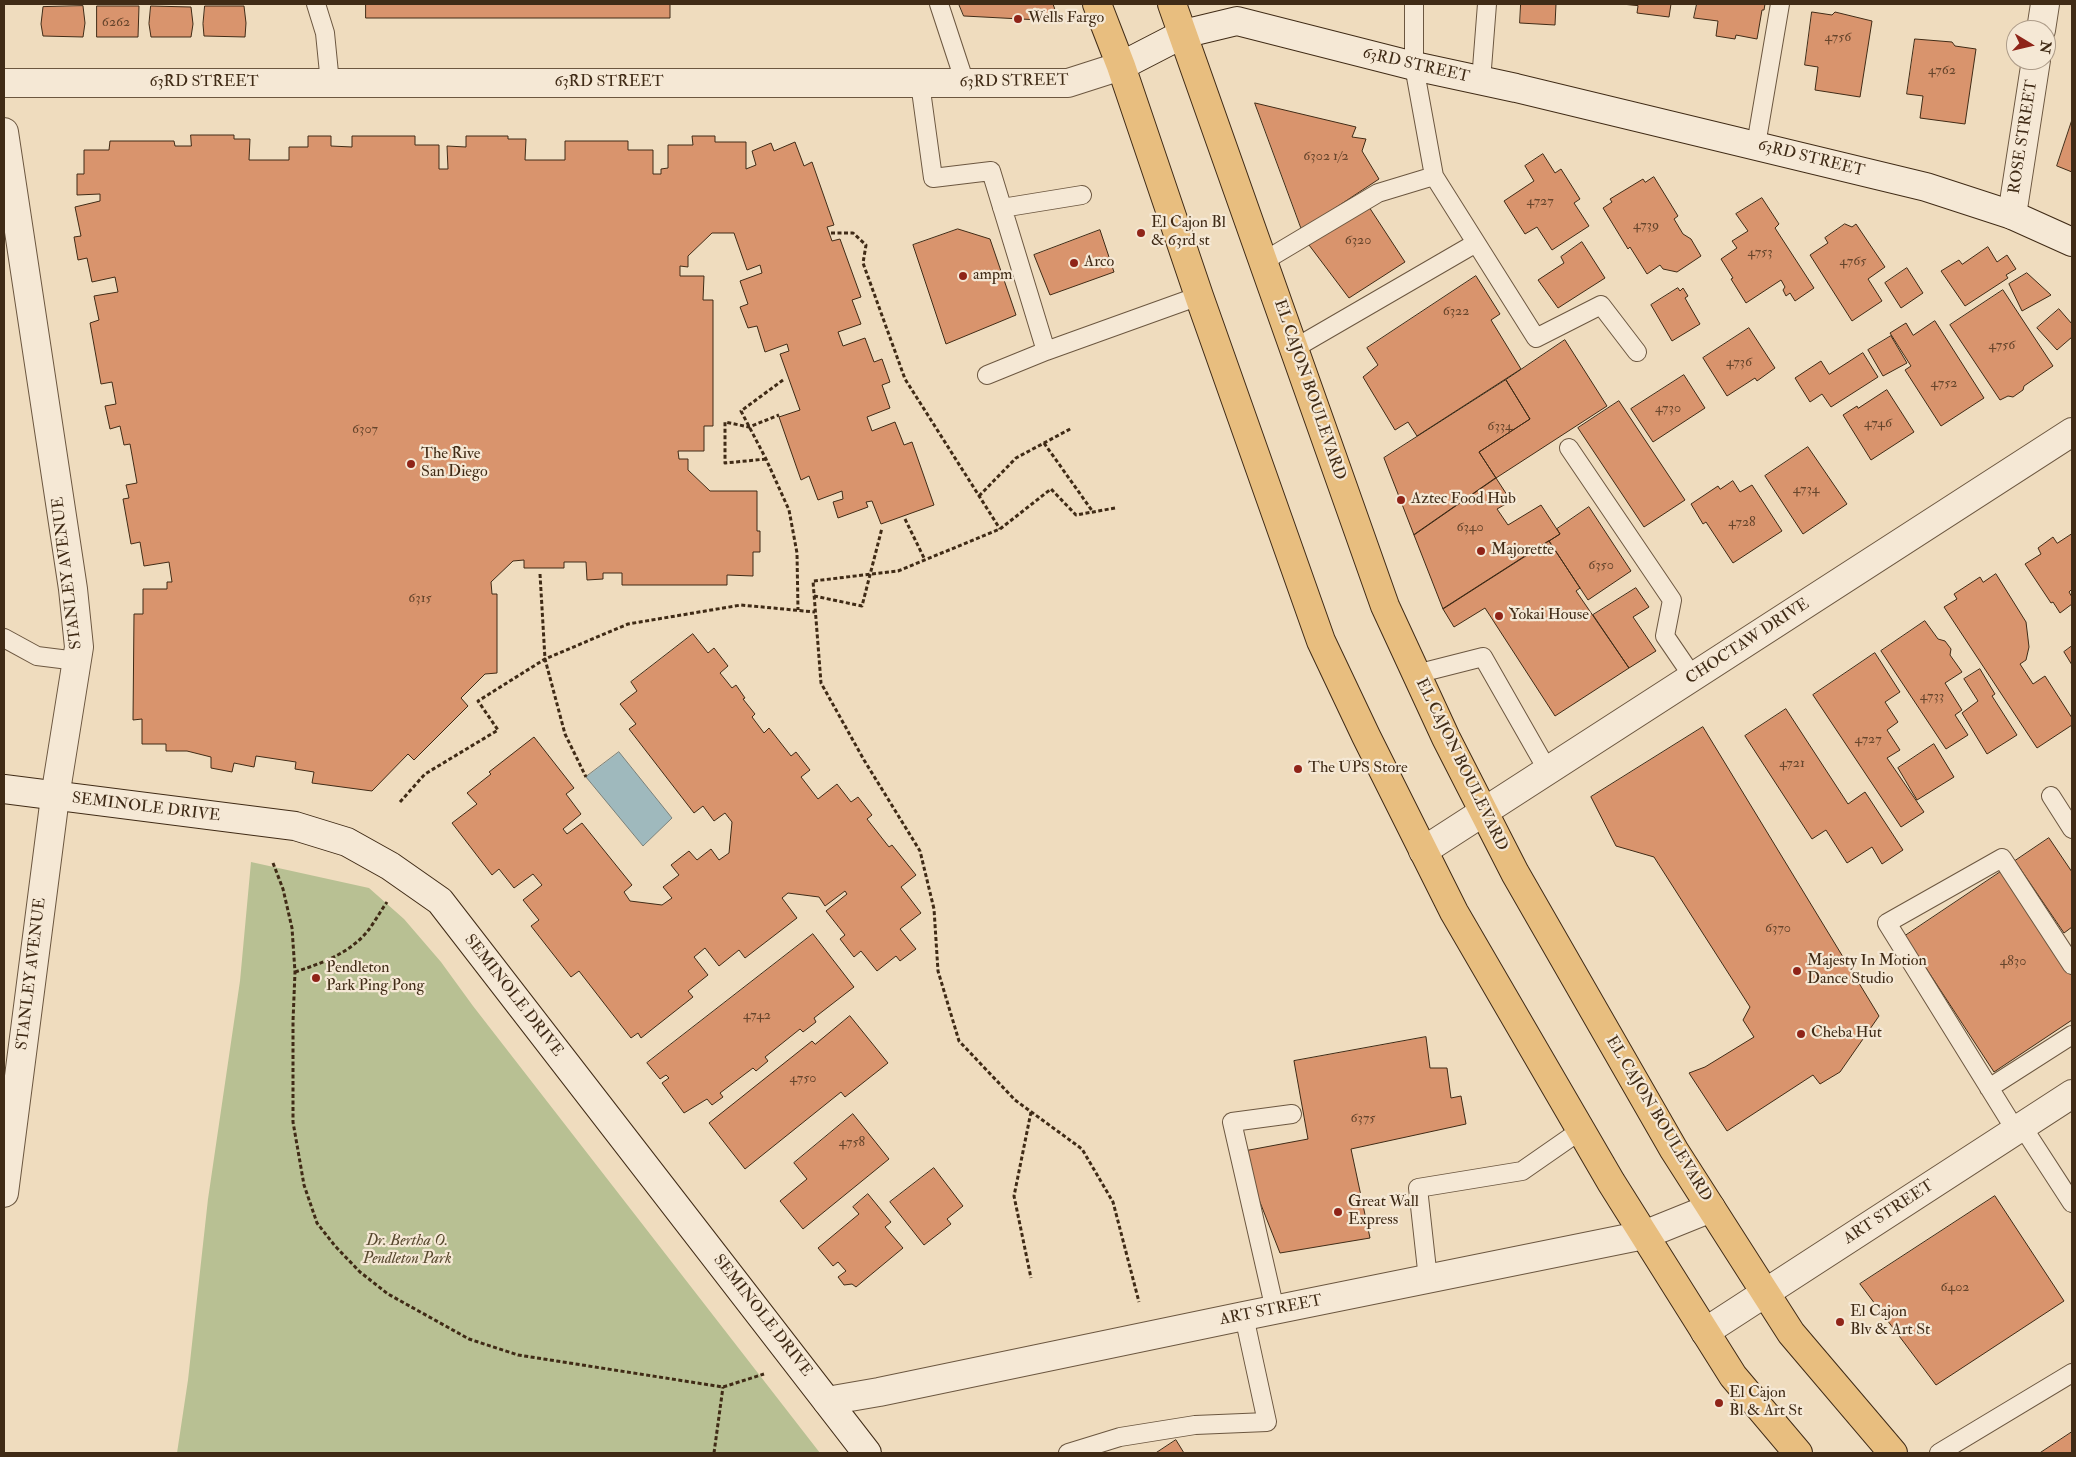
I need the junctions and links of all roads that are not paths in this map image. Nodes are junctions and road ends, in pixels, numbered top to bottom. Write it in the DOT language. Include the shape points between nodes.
graph roads {
  1 [pos="316,4"];
  2 [pos="939,4"];
  3 [pos="1097,4"];
  4 [pos="1172,4"];
  5 [pos="1414,4"];
  6 [pos="1487,4"];
  7 [pos="1780,4"];
  8 [pos="2045,4"];
  9 [pos="2043,20"];
  10 [pos="1183,34"];
  11 [pos="1121,66"];
  12 [pos="1414,66"];
  13 [pos="2034,70"];
  14 [pos="1482,81"];
  15 [pos="4,83"];
  16 [pos="330,83"];
  17 [pos="920,83"];
  18 [pos="965,83"];
  19 [pos="4,132"];
  20 [pos="1756,145"];
  21 [pos="1434,176"];
  22 [pos="1082,195"];
  23 [pos="1002,208"];
  24 [pos="2012,215"];
  25 [pos="2072,242"];
  26 [pos="1476,243"];
  27 [pos="13,253"];
  28 [pos="1264,261"];
  29 [pos="1199,296"];
  30 [pos="1295,348"];
  31 [pos="1046,351"];
  32 [pos="1637,352"];
  33 [pos="987,376"];
  34 [pos="2072,432"];
  35 [pos="1569,448"];
  36 [pos="4,638"];
  37 [pos="77,660"];
  38 [pos="1416,674"];
  39 [pos="1693,677"];
  40 [pos="1548,771"];
  41 [pos="4,790"];
  42 [pos="2050,796"];
  43 [pos="55,797"];
  44 [pos="1484,813"];
  45 [pos="2072,829"];
  46 [pos="1424,851"];
  47 [pos="2072,965"];
  48 [pos="2072,1035"];
  49 [pos="1989,1088"];
  50 [pos="2072,1094"];
  51 [pos="1292,1114"];
  52 [pos="2019,1128"];
  53 [pos="1581,1130"];
  54 [pos="4,1193"];
  55 [pos="2072,1204"];
  56 [pos="1710,1208"];
  57 [pos="1644,1235"];
  58 [pos="1428,1279"];
  59 [pos="1765,1293"];
  60 [pos="1275,1310"];
  61 [pos="1244,1316"];
  62 [pos="1705,1332"];
  63 [pos="2072,1373"];
  64 [pos="827,1401"];
  65 [pos="867,1453"];
  66 [pos="1068,1453"];
  67 [pos="1798,1453"];
  68 [pos="1893,1453"];
  69 [pos="1939,1453"];
  1 -- 16 [label="lane" via="325,32"];
  2 -- 18 [label="lane"];
  3 -- 11 [label="main road"];
  4 -- 10 [label="main road, EL CAJON BOULEVARD"];
  5 -- 12 [label="lane"];
  6 -- 14 [label="lane"];
  7 -- 20 [label="lane"];
  8 -- 9 [label="street"];
  10 -- 11 [label="street, 63RD STREET"];
  10 -- 12 [label="street, 63RD STREET" via="1237,21"];
  10 -- 28 [label="main road, EL CAJON BOULEVARD"];
  11 -- 18 [label="street, 63RD STREET" via="1068,84"];
  11 -- 29 [label="main road"];
  12 -- 14 [label="street, 63RD STREET"];
  12 -- 21 [label="lane"];
  13 -- 24 [label="street, ROSE STREET"];
  14 -- 20 [label="street, 63RD STREET"];
  15 -- 16 [label="street, 63RD STREET"];
  16 -- 17 [label="street, 63RD STREET"];
  17 -- 18 [label="street, 63RD STREET"];
  17 -- 23 [label="lane" via="933,178 991,171"];
  19 -- 27 [label="street, STANLEY AVENUE"];
  20 -- 24 [label="street, 63RD STREET" via="1926,187"];
  21 -- 26 [label="lane"];
  21 -- 28 [label="lane" via="1378,193"];
  22 -- 23 [label="lane"];
  23 -- 31 [label="lane"];
  24 -- 25 [label="street, 63RD STREET"];
  26 -- 30 [label="lane"];
  26 -- 32 [label="lane" via="1536,338 1601,305"];
  27 -- 37 [label="street, STANLEY AVENUE" via="72,589 79,647"];
  28 -- 30 [label="main road, EL CAJON BOULEVARD"];
  29 -- 31 [label="lane"];
  29 -- 46 [label="main road" via="1321,641"];
  30 -- 38 [label="main road, EL CAJON BOULEVARD" via="1385,606"];
  31 -- 33 [label="lane"];
  34 -- 39 [label="street, CHOCTAW DRIVE"];
  35 -- 39 [label="lane" via="1672,600 1665,636"];
  36 -- 37 [label="lane" via="37,656"];
  37 -- 43 [label="street, STANLEY AVENUE"];
  38 -- 40 [label="lane" via="1483,657"];
  38 -- 44 [label="main road, EL CAJON BOULEVARD"];
  39 -- 40 [label="street, CHOCTAW DRIVE"];
  40 -- 44 [label="street, CHOCTAW DRIVE"];
  41 -- 43 [label="street, SEMINOLE DRIVE"];
  42 -- 45 [label="lane"];
  43 -- 54 [label="street, STANLEY AVENUE"];
  43 -- 64 [label="street, SEMINOLE DRIVE" via="295,826 347,842 390,866 440,901"];
  44 -- 46 [label="street, CHOCTAW DRIVE"];
  44 -- 56 [label="main road, EL CAJON BOULEVARD"];
  46 -- 53 [label="main road" via="1454,912"];
  47 -- 49 [label="lane" via="2002,858 1887,923"];
  48 -- 49 [label="lane"];
  49 -- 52 [label="lane"];
  50 -- 52 [label="street, ART STREET"];
  51 -- 60 [label="lane" via="1232,1122"];
  52 -- 55 [label="lane"];
  52 -- 59 [label="street, ART STREET"];
  53 -- 57 [label="main road"];
  53 -- 58 [label="lane" via="1522,1171 1418,1188"];
  56 -- 57 [label="street, ART STREET"];
  56 -- 59 [label="main road, EL CAJON BOULEVARD"];
  57 -- 58 [label="street, ART STREET"];
  57 -- 62 [label="main road"];
  58 -- 60 [label="street, ART STREET"];
  59 -- 62 [label="street, ART STREET"];
  59 -- 68 [label="main road, EL CAJON BOULEVARD" via="1791,1333"];
  60 -- 61 [label="street, ART STREET"];
  61 -- 64 [label="street, ART STREET"];
  61 -- 66 [label="lane" via="1267,1422 1195,1425 1129,1435"];
  62 -- 67 [label="main road" via="1733,1376"];
  63 -- 69 [label="lane"];
  64 -- 65 [label="street, SEMINOLE DRIVE"];
}
